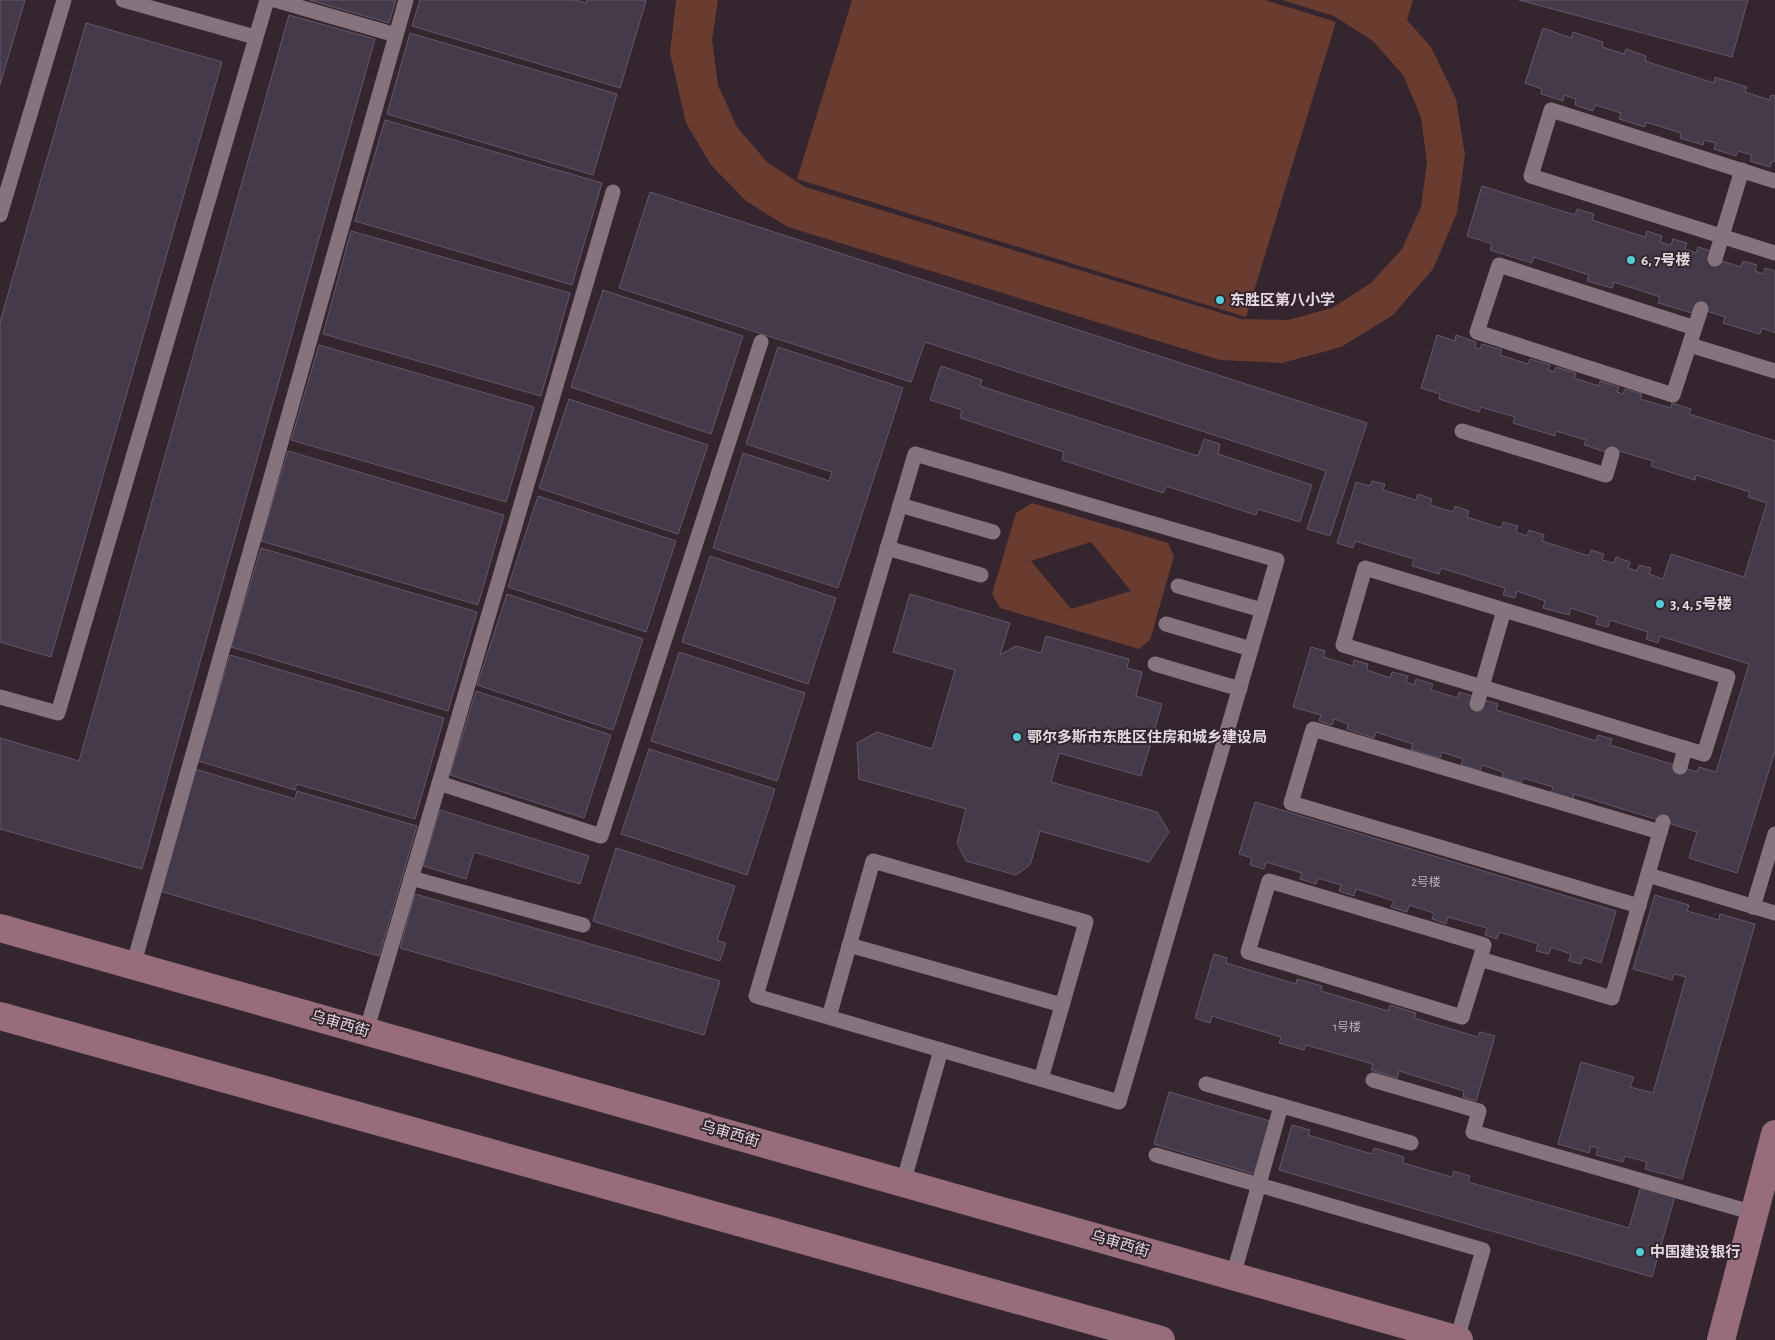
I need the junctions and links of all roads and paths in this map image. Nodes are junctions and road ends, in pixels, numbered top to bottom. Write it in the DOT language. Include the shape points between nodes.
graph roads {
  1 [pos="64,0"];
  2 [pos="123,0"];
  3 [pos="266,0"];
  4 [pos="275,0"];
  5 [pos="406,0"];
  6 [pos="396,35"];
  7 [pos="256,37"];
  8 [pos="1742,170"];
  9 [pos="1775,181"];
  10 [pos="613,192"];
  11 [pos="0,215"];
  12 [pos="1723,236"];
  13 [pos="1775,253"];
  14 [pos="1715,259"];
  15 [pos="1701,310"];
  16 [pos="1695,328"];
  17 [pos="760,342"];
  18 [pos="1690,345"];
  19 [pos="1775,372"];
  20 [pos="1462,430"];
  21 [pos="1612,454"];
  22 [pos="900,505"];
  23 [pos="993,532"];
  24 [pos="887,548"];
  25 [pos="981,575"];
  26 [pos="1178,586"];
  27 [pos="1262,610"];
  28 [pos="1504,610"];
  29 [pos="1166,624"];
  30 [pos="1251,649"];
  31 [pos="1155,664"];
  32 [pos="1482,686"];
  33 [pos="1240,689"];
  34 [pos="0,697"];
  35 [pos="1477,704"];
  36 [pos="1685,748"];
  37 [pos="1680,767"];
  38 [pos="439,784"];
  39 [pos="1775,834"];
  40 [pos="1648,875"];
  41 [pos="411,878"];
  42 [pos="1639,906"];
  43 [pos="1753,907"];
  44 [pos="1775,914"];
  45 [pos="583,925"];
  46 [pos="0,928"];
  47 [pos="849,945"];
  48 [pos="1480,959"];
  49 [pos="133,966"];
  50 [pos="1062,1005"];
  51 [pos="0,1016"];
  52 [pos="829,1017"];
  53 [pos="366,1032"];
  54 [pos="940,1050"];
  55 [pos="1041,1079"];
  56 [pos="1373,1080"];
  57 [pos="1206,1084"];
  58 [pos="1281,1106"];
  59 [pos="1775,1134"];
  60 [pos="1410,1143"];
  61 [pos="1156,1155"];
  62 [pos="903,1183"];
  63 [pos="1259,1185"];
  64 [pos="1754,1213"];
  65 [pos="1233,1276"];
  66 [pos="1161,1340"];
  67 [pos="1458,1340"];
  68 [pos="1721,1340"];
  1 -- 11 [label="lane"];
  2 -- 7 [label="lane"];
  3 -- 7 [label="lane"];
  4 -- 6 [label="lane"];
  5 -- 6 [label="lane"];
  6 -- 49 [label="lane"];
  7 -- 34 [label="lane" via="58,713"];
  8 -- 9 [label="lane"];
  8 -- 12 [label="lane"];
  8 -- 12 [label="lane" via="1551,110 1531,176"];
  10 -- 38 [label="lane"];
  12 -- 13 [label="lane"];
  12 -- 14 [label="lane"];
  15 -- 16 [label="lane"];
  16 -- 18 [label="lane"];
  16 -- 18 [label="lane" via="1499,265 1477,332 1633,386 1674,395"];
  17 -- 38 [label="lane" via="601,836"];
  18 -- 19 [label="lane"];
  20 -- 21 [label="lane" via="1606,475"];
  22 -- 23 [label="lane"];
  22 -- 24 [label="lane"];
  22 -- 27 [label="lane" via="914,454 924,456 1277,560"];
  24 -- 25 [label="lane"];
  24 -- 52 [label="lane" via="756,996"];
  26 -- 27 [label="lane"];
  27 -- 30 [label="lane"];
  28 -- 32 [label="lane"];
  28 -- 32 [label="lane" via="1365,568 1343,645"];
  28 -- 36 [label="lane" via="1728,677 1704,754"];
  29 -- 30 [label="lane"];
  30 -- 33 [label="lane"];
  31 -- 33 [label="lane"];
  32 -- 35 [label="lane"];
  32 -- 36 [label="lane"];
  33 -- 55 [label="lane" via="1119,1102"];
  36 -- 37 [label="lane"];
  38 -- 41 [label="lane"];
  39 -- 43 [label="lane"];
  40 -- 42 [label="lane"];
  40 -- 42 [label="lane" via="1662,827 1459,765 1313,729 1291,803"];
  40 -- 43 [label="lane"];
  41 -- 45 [label="lane"];
  41 -- 53 [label="lane"];
  42 -- 48 [label="lane" via="1612,998"];
  43 -- 44 [label="lane"];
  46 -- 49 [label="main road, 乌审西街"];
  47 -- 50 [label="lane"];
  47 -- 50 [label="lane" via="873,861 1086,922"];
  47 -- 52 [label="lane"];
  48 -- 48 [label="lane" via="1462,1017 1248,952 1269,881 1484,945"];
  49 -- 53 [label="main road, 乌审西街"];
  50 -- 55 [label="lane"];
  51 -- 66 [label="main road"];
  52 -- 54 [label="lane"];
  53 -- 62 [label="main road, 乌审西街"];
  54 -- 55 [label="lane"];
  54 -- 62 [label="lane"];
  56 -- 64 [label="lane" via="1479,1111 1473,1132"];
  57 -- 58 [label="lane"];
  58 -- 60 [label="lane"];
  58 -- 63 [label="lane"];
  59 -- 64 [label="main road"];
  61 -- 63 [label="lane"];
  62 -- 65 [label="main road, 乌审西街"];
  63 -- 65 [label="lane"];
  63 -- 67 [label="lane" via="1483,1250"];
  64 -- 68 [label="main road"];
  65 -- 67 [label="main road, 乌审西街"];
}
